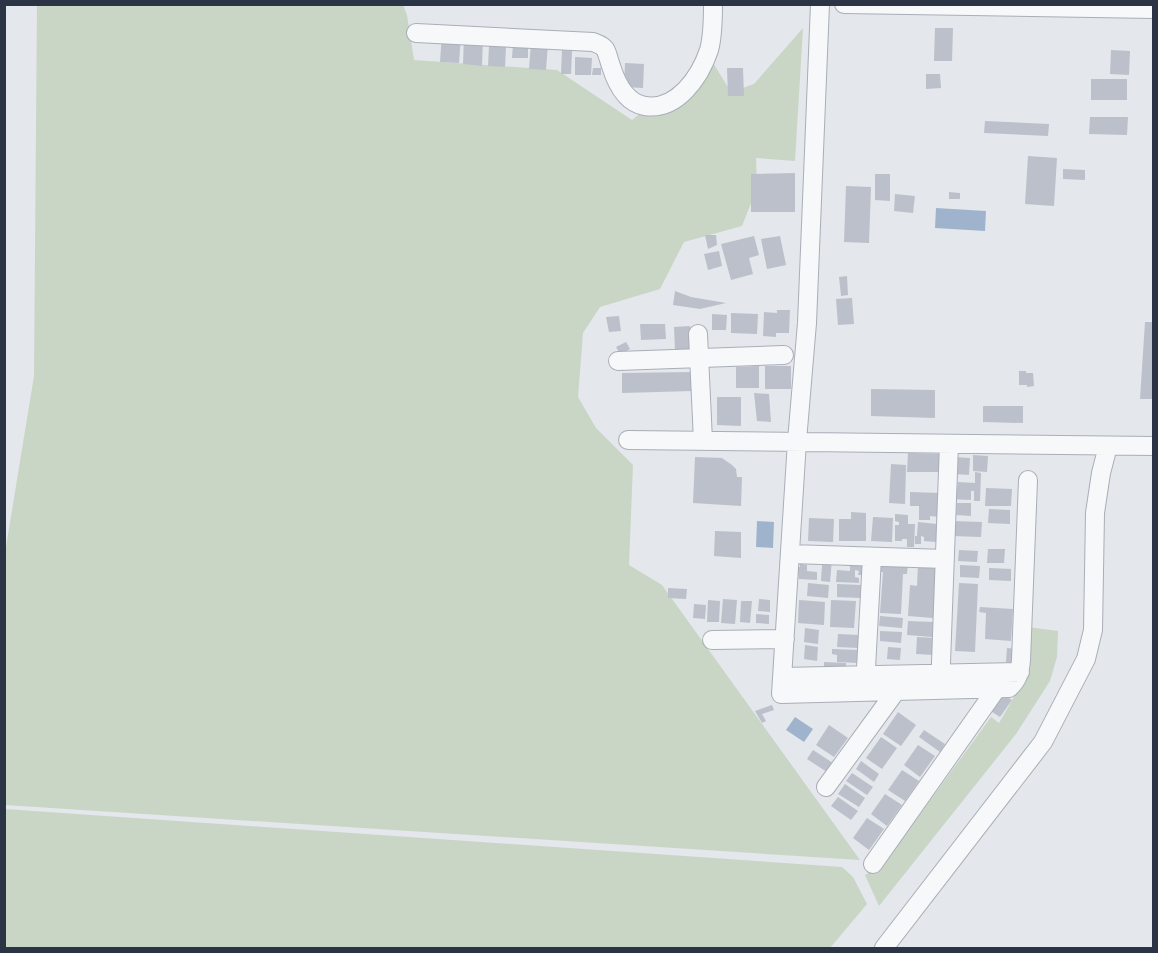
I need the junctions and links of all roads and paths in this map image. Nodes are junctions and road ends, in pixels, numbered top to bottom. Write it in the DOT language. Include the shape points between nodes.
graph roads {
  1 [pos="713,4"];
  2 [pos="820,4"];
  3 [pos="844,4"];
  4 [pos="922,5"];
  5 [pos="1012,6"];
  6 [pos="1100,7"];
  7 [pos="1154,9"];
  8 [pos="416,33"];
  9 [pos="698,334"];
  10 [pos="784,355"];
  11 [pos="699,358"];
  12 [pos="618,361"];
  13 [pos="628,440"];
  14 [pos="703,441"];
  15 [pos="797,441"];
  16 [pos="949,444"];
  17 [pos="1104,445"];
  18 [pos="1154,446"];
  19 [pos="1028,480"];
  20 [pos="791,554"];
  21 [pos="872,557"];
  22 [pos="945,559"];
  23 [pos="785,639"];
  24 [pos="712,640"];
  25 [pos="1020,672"];
  26 [pos="941,682"];
  27 [pos="866,684"];
  28 [pos="997,688"];
  29 [pos="896,691"];
  30 [pos="826,788"];
  31 [pos="873,864"];
  32 [pos="884,948"];
  1 -- 8 [label="street" via="709,50 699,73 681,94 656,107 630,99 616,81 606,51 593,42"];
  2 -- 15 [label="street" via="807,323"];
  3 -- 4 [label="street"];
  4 -- 5 [label="street"];
  5 -- 6 [label="street"];
  6 -- 7 [label="street"];
  9 -- 11 [label="street"];
  10 -- 11 [label="street"];
  11 -- 12 [label="street"];
  11 -- 14 [label="street"];
  13 -- 14 [label="street"];
  14 -- 15 [label="street"];
  15 -- 16 [label="street"];
  15 -- 20 [label="street"];
  16 -- 17 [label="street"];
  16 -- 22 [label="street"];
  17 -- 18 [label="street"];
  17 -- 32 [label="street" via="1095,513 1093,630 1086,659 1043,742"];
  19 -- 25 [label="street"];
  20 -- 21 [label="street"];
  20 -- 23 [label="street"];
  21 -- 22 [label="street"];
  21 -- 27 [label="street"];
  22 -- 26 [label="street"];
  23 -- 24 [label="street"];
  23 -- 27 [label="street" via="782,677"];
  25 -- 26 [label="street"];
  25 -- 28 [label="street" via="1009,688"];
  26 -- 27 [label="street"];
  26 -- 28 [label="street"];
  26 -- 29 [label="street"];
  27 -- 29 [label="street"];
  28 -- 31 [label="street"];
  29 -- 30 [label="street"];
}
